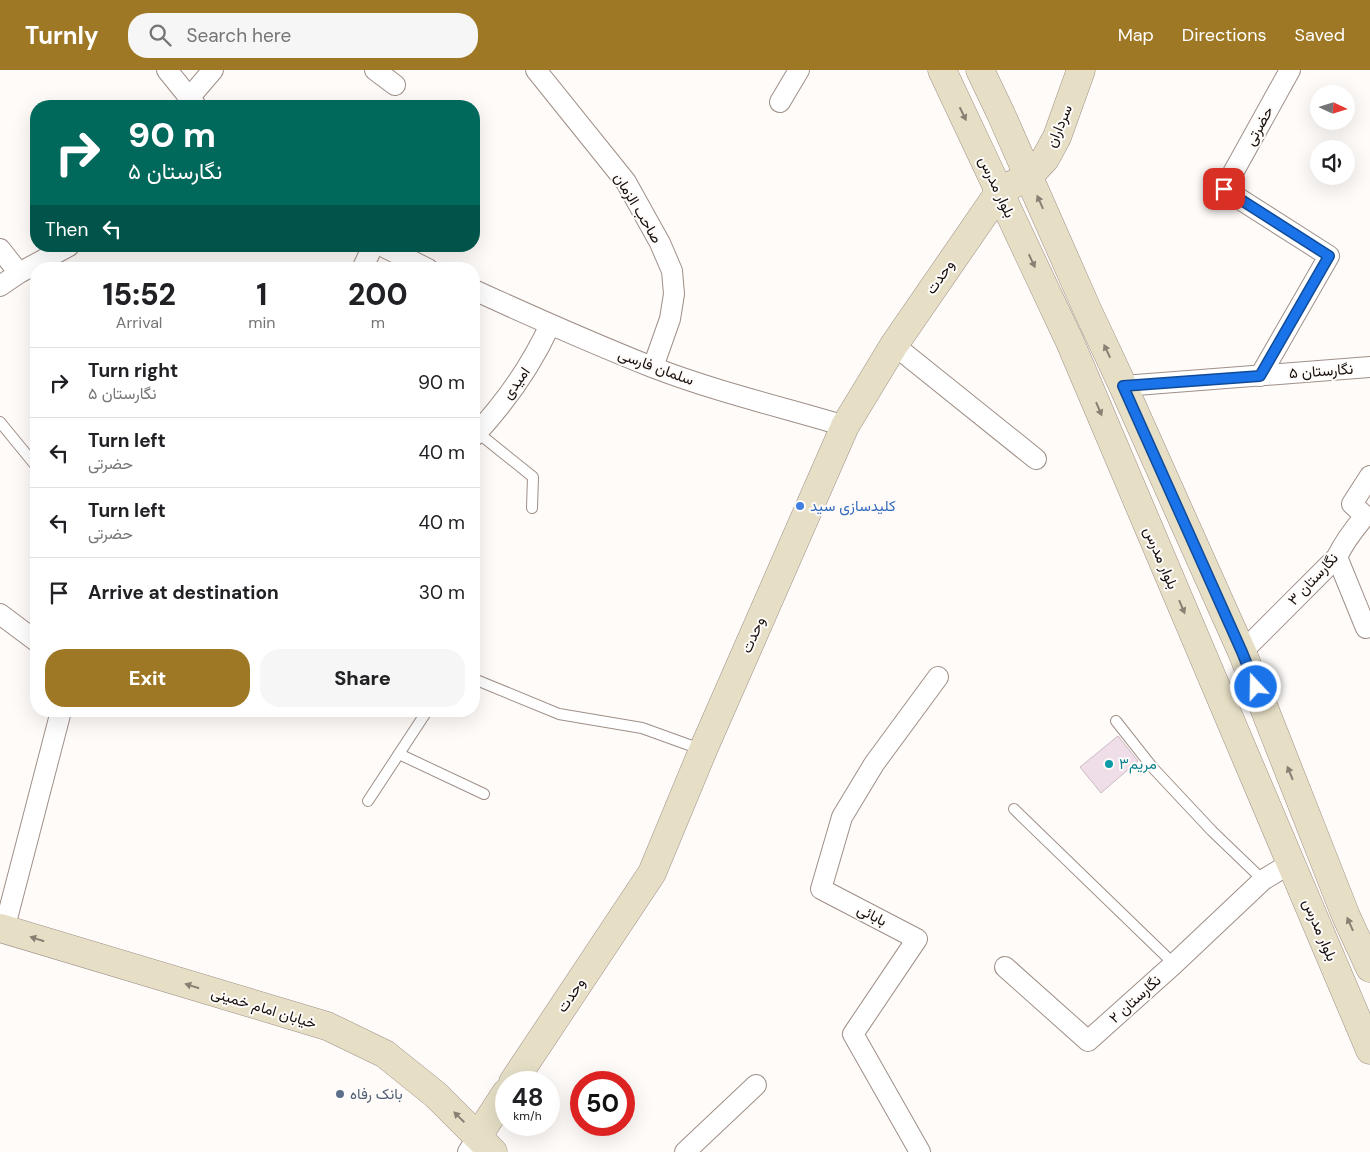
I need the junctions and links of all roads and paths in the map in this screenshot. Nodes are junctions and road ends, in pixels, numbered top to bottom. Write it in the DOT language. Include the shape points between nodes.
graph roads {
  1 [pos="167,70"];
  2 [pos="213,70"];
  3 [pos="375,70"];
  4 [pos="536,70"];
  5 [pos="799,70"];
  6 [pos="942,70"];
  7 [pos="980,70"];
  8 [pos="1081,70"];
  9 [pos="1290,70"];
  10 [pos="395,85"];
  11 [pos="190,100"];
  12 [pos="193,100"];
  13 [pos="780,102"];
  14 [pos="1029,176"];
  15 [pos="1000,191"];
  16 [pos="0,249"];
  17 [pos="58,252"];
  18 [pos="394,252"];
  19 [pos="39,262"];
  20 [pos="414,262"];
  21 [pos="30,267"];
  22 [pos="19,273"];
  23 [pos="0,286"];
  24 [pos="480,293"];
  25 [pos="550,325"];
  26 [pos="894,345"];
  27 [pos="653,367"];
  28 [pos="1370,367"];
  29 [pos="1260,376"];
  30 [pos="1123,386"];
  31 [pos="0,422"];
  32 [pos="845,426"];
  33 [pos="480,428"];
  34 [pos="480,438"];
  35 [pos="30,459"];
  36 [pos="1036,459"];
  37 [pos="1370,476"];
  38 [pos="532,508"];
  39 [pos="1337,557"];
  40 [pos="0,614"];
  41 [pos="1369,628"];
  42 [pos="30,636"];
  43 [pos="1242,652"];
  44 [pos="938,677"];
  45 [pos="480,681"];
  46 [pos="59,717"];
  47 [pos="423,717"];
  48 [pos="1116,721"];
  49 [pos="703,750"];
  50 [pos="399,754"];
  51 [pos="484,794"];
  52 [pos="368,801"];
  53 [pos="1014,809"];
  54 [pos="1290,863"];
  55 [pos="1263,880"];
  56 [pos="2,929"];
  57 [pos="1174,964"];
  58 [pos="1005,968"];
  59 [pos="1370,968"];
  60 [pos="1370,1050"];
  61 [pos="520,1071"];
  62 [pos="756,1085"];
  63 [pos="495,1116"];
  64 [pos="480,1147"];
  65 [pos="685,1152"];
  66 [pos="920,1152"];
  1 -- 11 [label="street"];
  2 -- 12 [label="street"];
  3 -- 10 [label="street"];
  4 -- 27 [label="street, صاحب الزمان" via="626,182 672,271 674,294 670,319"];
  5 -- 13 [label="street"];
  6 -- 15 [label="main road, بلوار مدرس, one-way"];
  7 -- 14 [label="main road, بلوار مدرس"];
  8 -- 14 [label="main road, سرداران" via="1057,137"];
  9 -- 29 [label="street, حضرتی" via="1224,189 1329,256"];
  14 -- 15 [label="main road"];
  30 -- 14 [label="main road, بلوار مدرس, one-way"];
  15 -- 26 [label="main road, وحدت"];
  15 -- 54 [label="main road, بلوار مدرس, one-way" via="1070,342"];
  16 -- 22 [label="street"];
  17 -- 19 [label="street"];
  18 -- 20 [label="street"];
  21 -- 22 [label="street"];
  22 -- 23 [label="street"];
  24 -- 25 [label="street, سلمان فارسی"];
  25 -- 27 [label="street, سلمان فارسی"];
  25 -- 33 [label="street, امیدی" via="525,372"];
  26 -- 32 [label="main road, وحدت"];
  26 -- 36 [label="street"];
  27 -- 32 [label="street, سلمان فارسی"];
  28 -- 29 [label="street, نگارستان ۵"];
  29 -- 30 [label="street, نگارستان ۵"];
  30 -- 43 [label="main road, بلوار مدرس"];
  31 -- 35 [label="lane"];
  32 -- 49 [label="main road, وحدت"];
  34 -- 38 [label="lane" via="533,477"];
  37 -- 39 [label="street, نگارستان ۳" via="1352,504 1365,516"];
  39 -- 41 [label="street"];
  39 -- 43 [label="street, نگارستان ۳"];
  40 -- 42 [label="street"];
  59 -- 43 [label="main road, بلوار مدرس, one-way" via="1346,916"];
  44 -- 66 [label="street, بابائی" via="874,764 842,818 821,889 917,939 853,1034"];
  45 -- 49 [label="lane" via="559,714 642,728"];
  46 -- 56 [label="street"];
  47 -- 50 [label="lane"];
  48 -- 55 [label="lane" via="1152,768"];
  49 -- 61 [label="main road, وحدت" via="652,874"];
  50 -- 51 [label="lane"];
  50 -- 52 [label="lane"];
  53 -- 57 [label="lane"];
  54 -- 55 [label="street, نگارستان ۲"];
  54 -- 60 [label="main road, بلوار مدرس"];
  55 -- 57 [label="street, نگارستان ۲"];
  64 -- 56 [label="main road, خیابان امام خمینی, one-way" via="436,1095 385,1054 327,1026"];
  57 -- 58 [label="street, نگارستان ۲" via="1088,1041"];
  62 -- 65 [label="street"];
  63 -- 64 [label="main road"];
}
